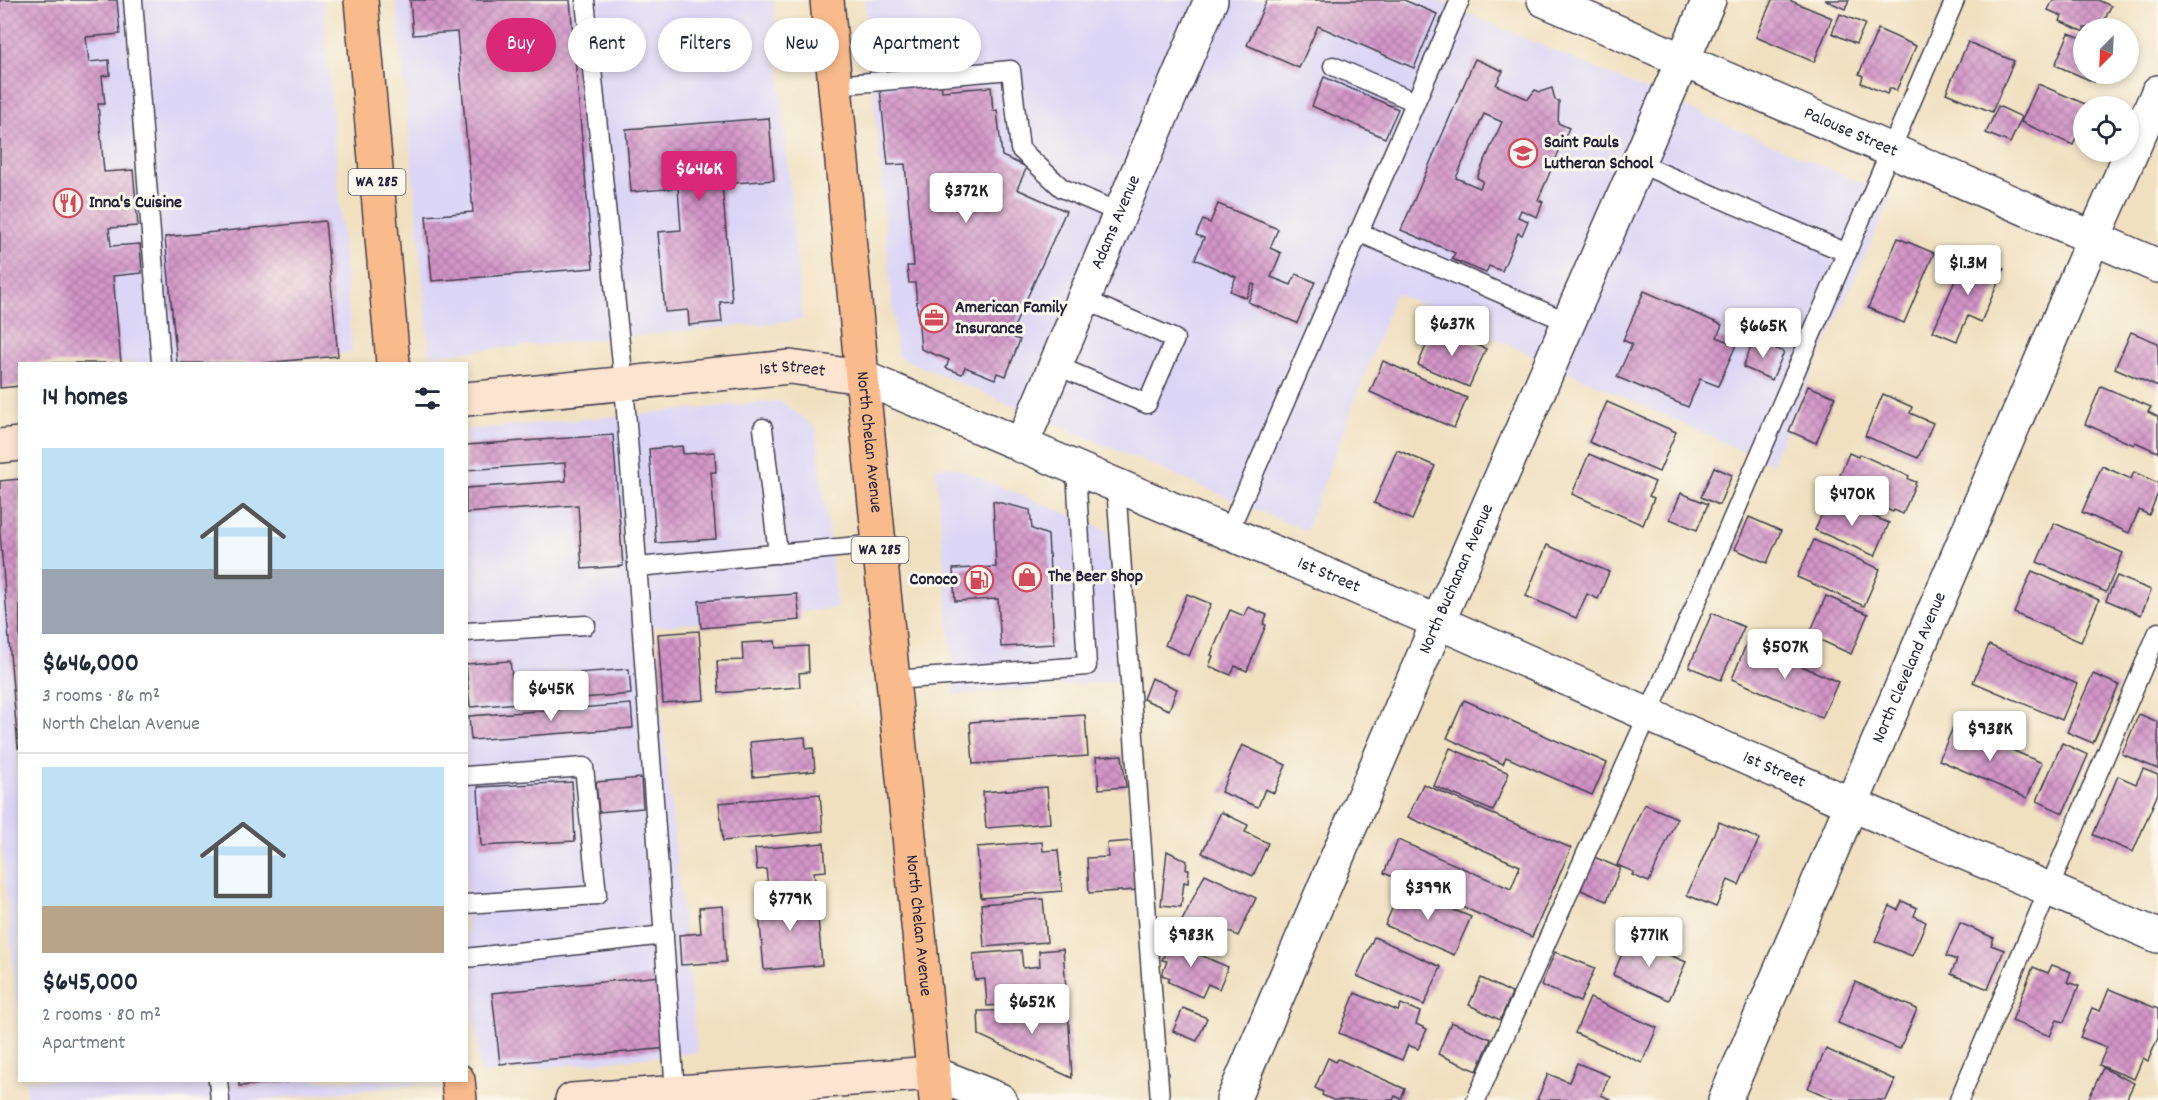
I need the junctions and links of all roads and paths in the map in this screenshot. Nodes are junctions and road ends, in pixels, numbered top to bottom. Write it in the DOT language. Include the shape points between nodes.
graph roads {
  1 [pos="133,0"];
  2 [pos="361,0"];
  3 [pos="585,0"];
  4 [pos="827,0"];
  5 [pos="1211,0"];
  6 [pos="1460,0"];
  7 [pos="1544,0"];
  8 [pos="1709,0"];
  9 [pos="1955,0"];
  10 [pos="1683,60"];
  11 [pos="1333,66"];
  12 [pos="835,85"];
  13 [pos="2158,92"];
  14 [pos="1415,102"];
  15 [pos="1892,150"];
  16 [pos="1638,163"];
  17 [pos="1120,213"];
  18 [pos="1358,232"];
  19 [pos="2094,237"];
  20 [pos="1847,253"];
  21 [pos="2158,266"];
  22 [pos="1083,299"];
  23 [pos="1569,322"];
  24 [pos="161,362"];
  25 [pos="393,362"];
  26 [pos="1055,365"];
  27 [pos="862,377"];
  28 [pos="624,383"];
  29 [pos="468,399"];
  30 [pos="763,428"];
  31 [pos="18,444"];
  32 [pos="0,446"];
  33 [pos="1021,446"];
  34 [pos="1076,469"];
  35 [pos="1116,486"];
  36 [pos="1228,533"];
  37 [pos="879,544"];
  38 [pos="778,554"];
  39 [pos="638,567"];
  40 [pos="1438,622"];
  41 [pos="585,625"];
  42 [pos="468,632"];
  43 [pos="2158,632"];
  44 [pos="893,680"];
  45 [pos="1648,715"];
  46 [pos="468,776"];
  47 [pos="1853,805"];
  48 [pos="2049,889"];
  49 [pos="468,904"];
  50 [pos="664,934"];
  51 [pos="2158,936"];
  52 [pos="468,958"];
  53 [pos="219,1082"];
  54 [pos="458,1082"];
  55 [pos="935,1086"];
  56 [pos="675,1092"];
  57 [pos="220,1100"];
  58 [pos="460,1100"];
  59 [pos="572,1100"];
  60 [pos="1000,1100"];
  61 [pos="1160,1100"];
  62 [pos="1233,1100"];
  63 [pos="1476,1100"];
  64 [pos="1725,1100"];
  65 [pos="1959,1100"];
  1 -- 24 [label="lane"];
  2 -- 25 [label="main road, WA 285"];
  3 -- 28 [label="lane"];
  4 -- 12 [label="main road, North Chelan Avenue / WA 285"];
  5 -- 17 [label="street, Adams Avenue"];
  6 -- 14 [label="lane"];
  7 -- 10 [label="street, Palouse Street"];
  8 -- 10 [label="street, North Buchanan Avenue"];
  9 -- 15 [label="lane"];
  10 -- 15 [label="street, Palouse Street"];
  10 -- 16 [label="street, North Buchanan Avenue"];
  11 -- 14 [label="lane"];
  12 -- 17 [label="lane" via="1011,70 1020,149 1062,188"];
  12 -- 27 [label="main road, North Chelan Avenue / WA 285"];
  13 -- 19 [label="street, North Cleveland Avenue"];
  14 -- 18 [label="lane"];
  15 -- 19 [label="street, Palouse Street"];
  15 -- 20 [label="lane"];
  16 -- 20 [label="lane"];
  16 -- 23 [label="street, North Buchanan Avenue"];
  17 -- 22 [label="street, Adams Avenue"];
  18 -- 23 [label="lane"];
  18 -- 36 [label="lane"];
  19 -- 21 [label="street, Palouse Street"];
  19 -- 47 [label="street, North Cleveland Avenue"];
  20 -- 45 [label="lane"];
  22 -- 26 [label="street, Adams Avenue"];
  22 -- 26 [label="lane" via="1175,339 1147,404"];
  23 -- 40 [label="street, North Buchanan Avenue"];
  26 -- 33 [label="street, Adams Avenue"];
  27 -- 28 [label="street, 1st Street" via="790,367"];
  27 -- 33 [label="street, 1st Street"];
  27 -- 37 [label="main road, North Chelan Avenue / WA 285"];
  28 -- 29 [label="street, 1st Street"];
  28 -- 39 [label="lane"];
  30 -- 38 [label="lane"];
  31 -- 32 [label="street"];
  33 -- 34 [label="street, 1st Street"];
  34 -- 35 [label="street, 1st Street"];
  34 -- 44 [label="lane" via="1087,666"];
  35 -- 36 [label="street, 1st Street"];
  35 -- 61 [label="lane"];
  36 -- 40 [label="street, 1st Street"];
  37 -- 38 [label="lane"];
  37 -- 44 [label="main road, North Chelan Avenue / WA 285"];
  38 -- 39 [label="lane"];
  39 -- 50 [label="lane"];
  40 -- 45 [label="street, 1st Street"];
  40 -- 62 [label="street, North Buchanan Avenue"];
  41 -- 42 [label="lane"];
  43 -- 48 [label="lane"];
  44 -- 55 [label="main road, North Chelan Avenue / WA 285"];
  45 -- 47 [label="street, 1st Street"];
  45 -- 63 [label="lane"];
  46 -- 49 [label="lane" via="584,767 597,895"];
  47 -- 48 [label="street, 1st Street"];
  47 -- 64 [label="street, North Cleveland Avenue"];
  48 -- 51 [label="street, 1st Street"];
  48 -- 65 [label="lane"];
  50 -- 52 [label="lane"];
  50 -- 56 [label="lane"];
  53 -- 57 [label="lane"];
  54 -- 58 [label="main road"];
  55 -- 56 [label="street"];
  55 -- 60 [label="street"];
  56 -- 59 [label="street"];
}
